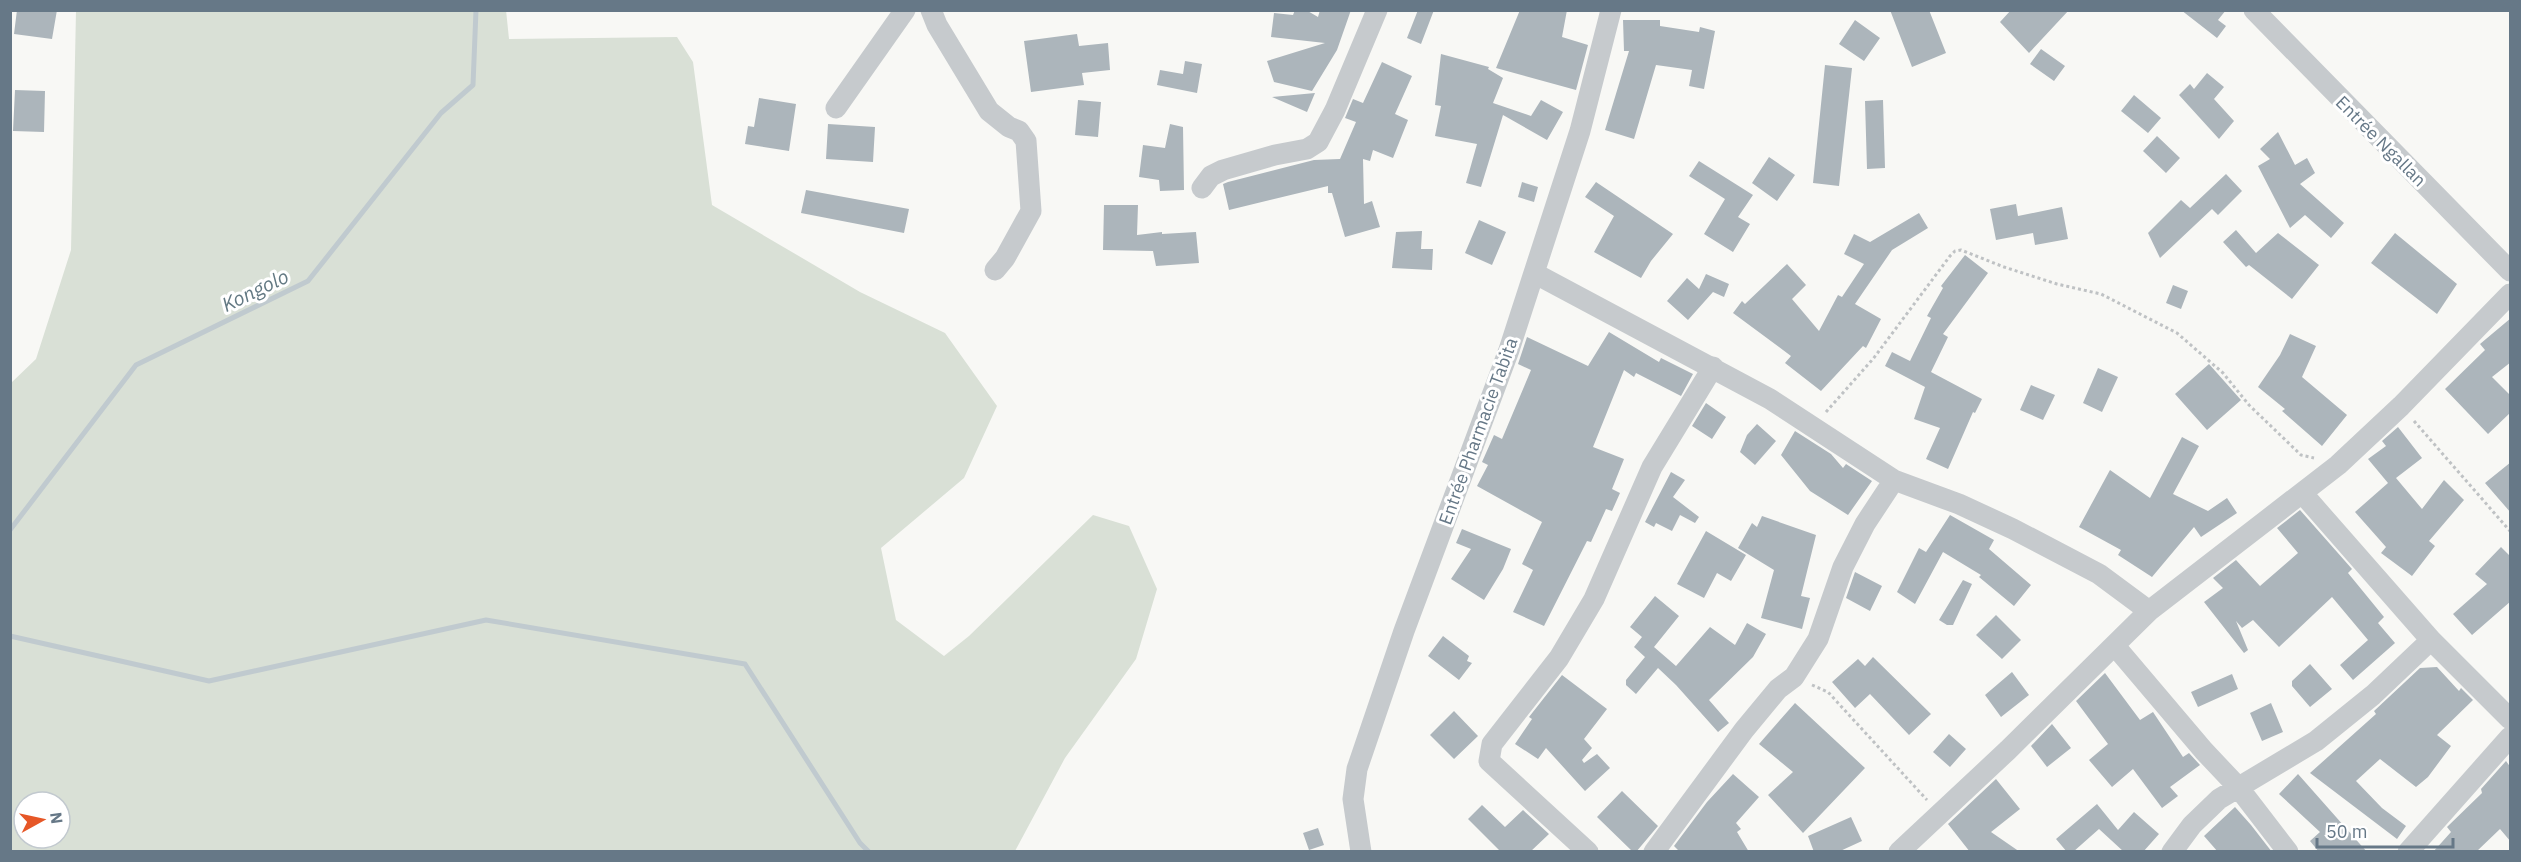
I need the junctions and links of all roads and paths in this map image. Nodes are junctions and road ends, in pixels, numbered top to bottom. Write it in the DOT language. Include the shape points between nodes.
graph roads {
  1 [pos="905,10"];
  2 [pos="931,10"];
  3 [pos="1377,10"];
  4 [pos="1611,10"];
  5 [pos="2254,10"];
  6 [pos="836,108"];
  7 [pos="1202,188"];
  8 [pos="996,270"];
  9 [pos="2511,271"];
  10 [pos="1534,273"];
  11 [pos="2511,294"];
  12 [pos="1713,367"];
  13 [pos="2401,406"];
  14 [pos="1813,427"];
  15 [pos="2338,465"];
  16 [pos="1894,480"];
  17 [pos="2303,494"];
  18 [pos="2511,531"];
  19 [pos="2149,611"];
  20 [pos="2431,640"];
  21 [pos="2115,646"];
  22 [pos="1794,676"];
  23 [pos="2511,719"];
  24 [pos="2509,741"];
  25 [pos="2238,787"];
  26 [pos="1940,815"];
  27 [pos="1360,852"];
  28 [pos="1588,852"];
  29 [pos="1654,852"];
  30 [pos="1899,852"];
  31 [pos="2172,852"];
  32 [pos="2288,852"];
  33 [pos="2408,852"];
  1 -- 6 [label="street"];
  2 -- 8 [label="street" via="989,111 1019,131 1026,141 1031,211"];
  3 -- 7 [label="street" via="1318,142 1307,150 1223,170 1211,176"];
  4 -- 10 [label="street, Entrée Pharmacie Tabita" via="1580,131"];
  5 -- 9 [label="street, Entrée Ngallan"];
  10 -- 12 [label="street"];
  10 -- 27 [label="street, Entrée Pharmacie Tabita" via="1357,769 1353,799"];
  11 -- 13 [label="street"];
  12 -- 14 [label="street"];
  12 -- 28 [label="street" via="1652,467 1594,599 1558,658 1489,752 1489,761"];
  13 -- 15 [label="street"];
  13 -- 18 [label="path"];
  14 -- 15 [label="path" via="1873,359 1950,256 1961,250 2057,284 2102,294 2177,333 2223,373 2249,405 2301,455"];
  14 -- 16 [label="street"];
  15 -- 17 [label="street"];
  16 -- 19 [label="street" via="2013,529 2099,574"];
  16 -- 22 [label="street" via="1843,567 1818,639"];
  17 -- 19 [label="street"];
  17 -- 20 [label="street"];
  19 -- 21 [label="street"];
  20 -- 23 [label="street"];
  20 -- 25 [label="street" via="2373,695 2316,741"];
  21 -- 25 [label="street"];
  21 -- 26 [label="street"];
  22 -- 26 [label="path" via="1828,692"];
  22 -- 29 [label="street" via="1744,730"];
  24 -- 33 [label="street"];
  25 -- 31 [label="street" via="2192,825"];
  25 -- 32 [label="street"];
  26 -- 30 [label="street"];
}
